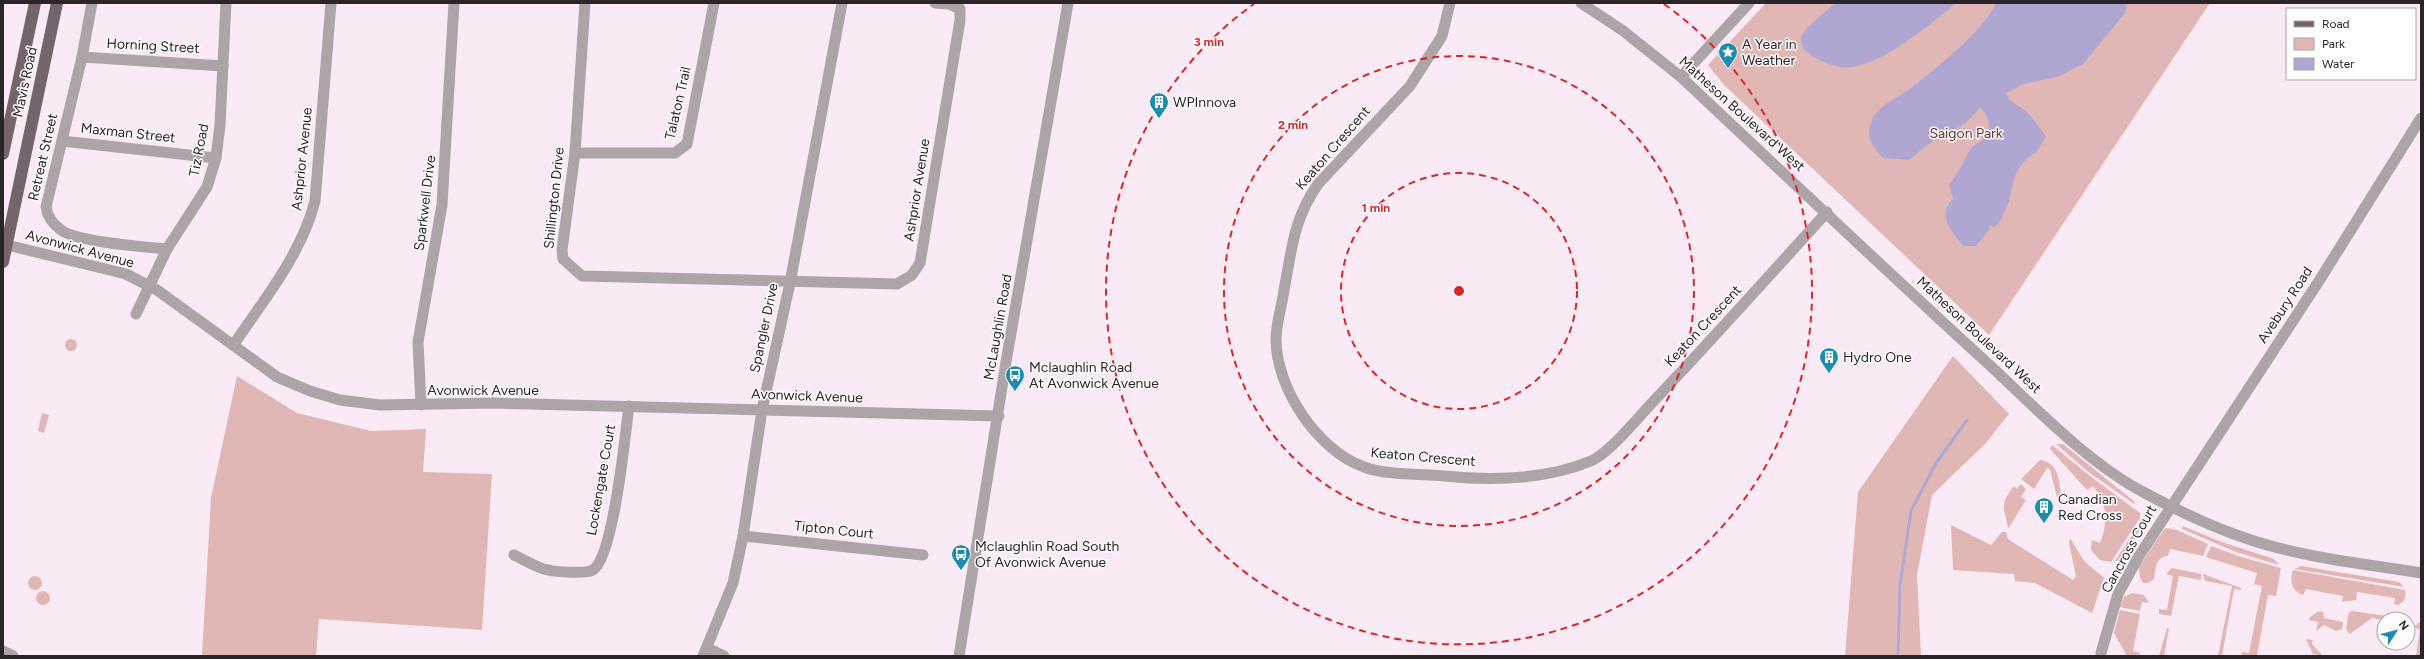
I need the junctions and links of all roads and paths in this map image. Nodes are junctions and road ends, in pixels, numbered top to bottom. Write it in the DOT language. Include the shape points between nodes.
graph roads {
  1 [pos="35,3"];
  2 [pos="57,3"];
  3 [pos="92,3"];
  4 [pos="226,3"];
  5 [pos="331,3"];
  6 [pos="454,3"];
  7 [pos="585,3"];
  8 [pos="714,3"];
  9 [pos="842,3"];
  10 [pos="935,3"];
  11 [pos="1068,3"];
  12 [pos="1450,3"];
  13 [pos="1581,3"];
  14 [pos="1748,3"];
  15 [pos="82,57"];
  16 [pos="223,66"];
  17 [pos="1681,77"];
  18 [pos="2421,118"];
  19 [pos="62,141"];
  20 [pos="575,153"];
  21 [pos="3,154"];
  22 [pos="216,158"];
  23 [pos="1826,212"];
  24 [pos="5,244"];
  25 [pos="167,249"];
  26 [pos="3,262"];
  27 [pos="790,282"];
  28 [pos="149,287"];
  29 [pos="136,314"];
  30 [pos="234,344"];
  31 [pos="421,405"];
  32 [pos="629,406"];
  33 [pos="762,410"];
  34 [pos="999,416"];
  35 [pos="2170,506"];
  36 [pos="743,536"];
  37 [pos="922,554"];
  38 [pos="514,555"];
  39 [pos="2421,573"];
  40 [pos="3,651"];
  41 [pos="705,652"];
  42 [pos="2101,653"];
  43 [pos="13,656"];
  44 [pos="724,656"];
  45 [pos="959,656"];
  1 -- 21 [label="main road, Mavis Road"];
  2 -- 24 [label="main road, Mavis Road"];
  3 -- 15 [label="street, Retreat Street"];
  4 -- 16 [label="street, Tiz Road"];
  5 -- 30 [label="street, Ashprior Avenue" via="315,201 309,225 289,264"];
  6 -- 31 [label="street, Sparkwell Drive" via="442,205 418,342"];
  7 -- 20 [label="street, Shillington Drive"];
  8 -- 20 [label="street, Talaton Trail" via="687,144 675,153"];
  9 -- 27 [label="street, Spangler Drive"];
  10 -- 27 [label="street, Ashprior Avenue" via="956,6 960,9 960,20 920,263 916,271 897,284"];
  11 -- 34 [label="street, McLaughlin Road"];
  12 -- 23 [label="street, Keaton Crescent" via="1442,36 1410,86 1318,184 1297,222 1276,339 1280,364 1288,389 1298,408 1322,439 1349,460 1364,468 1458,478 1528,478 1593,460 1615,442 1713,339"];
  13 -- 17 [label="street, Matheson Boulevard West" via="1622,30"];
  14 -- 17 [label="street"];
  15 -- 16 [label="street, Horning Street"];
  15 -- 19 [label="street, Retreat Street"];
  16 -- 22 [label="street, Tiz Road"];
  17 -- 23 [label="street, Matheson Boulevard West"];
  18 -- 35 [label="street, Avebury Road" via="2319,281"];
  19 -- 22 [label="street, Maxman Street"];
  19 -- 25 [label="street, Retreat Street" via="46,207 47,215 61,230 125,246"];
  20 -- 27 [label="street, Shillington Drive" via="562,250 563,259 576,273 582,276"];
  22 -- 25 [label="street, Tiz Road" via="207,187"];
  23 -- 35 [label="street, Matheson Boulevard West" via="2085,451 2142,492"];
  24 -- 26 [label="main road, Mavis Road"];
  24 -- 28 [label="street, Avonwick Avenue" via="126,274"];
  25 -- 28 [label="street, Tiz Road"];
  27 -- 33 [label="street, Spangler Drive"];
  28 -- 29 [label="street, Tiz Road"];
  28 -- 30 [label="street, Avonwick Avenue"];
  30 -- 31 [label="street, Avonwick Avenue" via="277,377 310,391 340,400 380,405"];
  31 -- 32 [label="street, Avonwick Avenue" via="493,403"];
  32 -- 33 [label="street, Avonwick Avenue"];
  32 -- 38 [label="street, Lockengate Court" via="611,525 601,559 594,569 587,572 547,570"];
  33 -- 34 [label="street, Avonwick Avenue"];
  33 -- 36 [label="street, Spangler Drive"];
  34 -- 45 [label="street, McLaughlin Road"];
  35 -- 39 [label="street, Matheson Boulevard West" via="2226,531 2272,546"];
  35 -- 42 [label="street, Cancross Court" via="2118,594"];
  36 -- 37 [label="street, Tipton Court"];
  36 -- 41 [label="street, Spangler Drive" via="733,583"];
  40 -- 43 [label="street"];
  41 -- 44 [label="street"];
}
